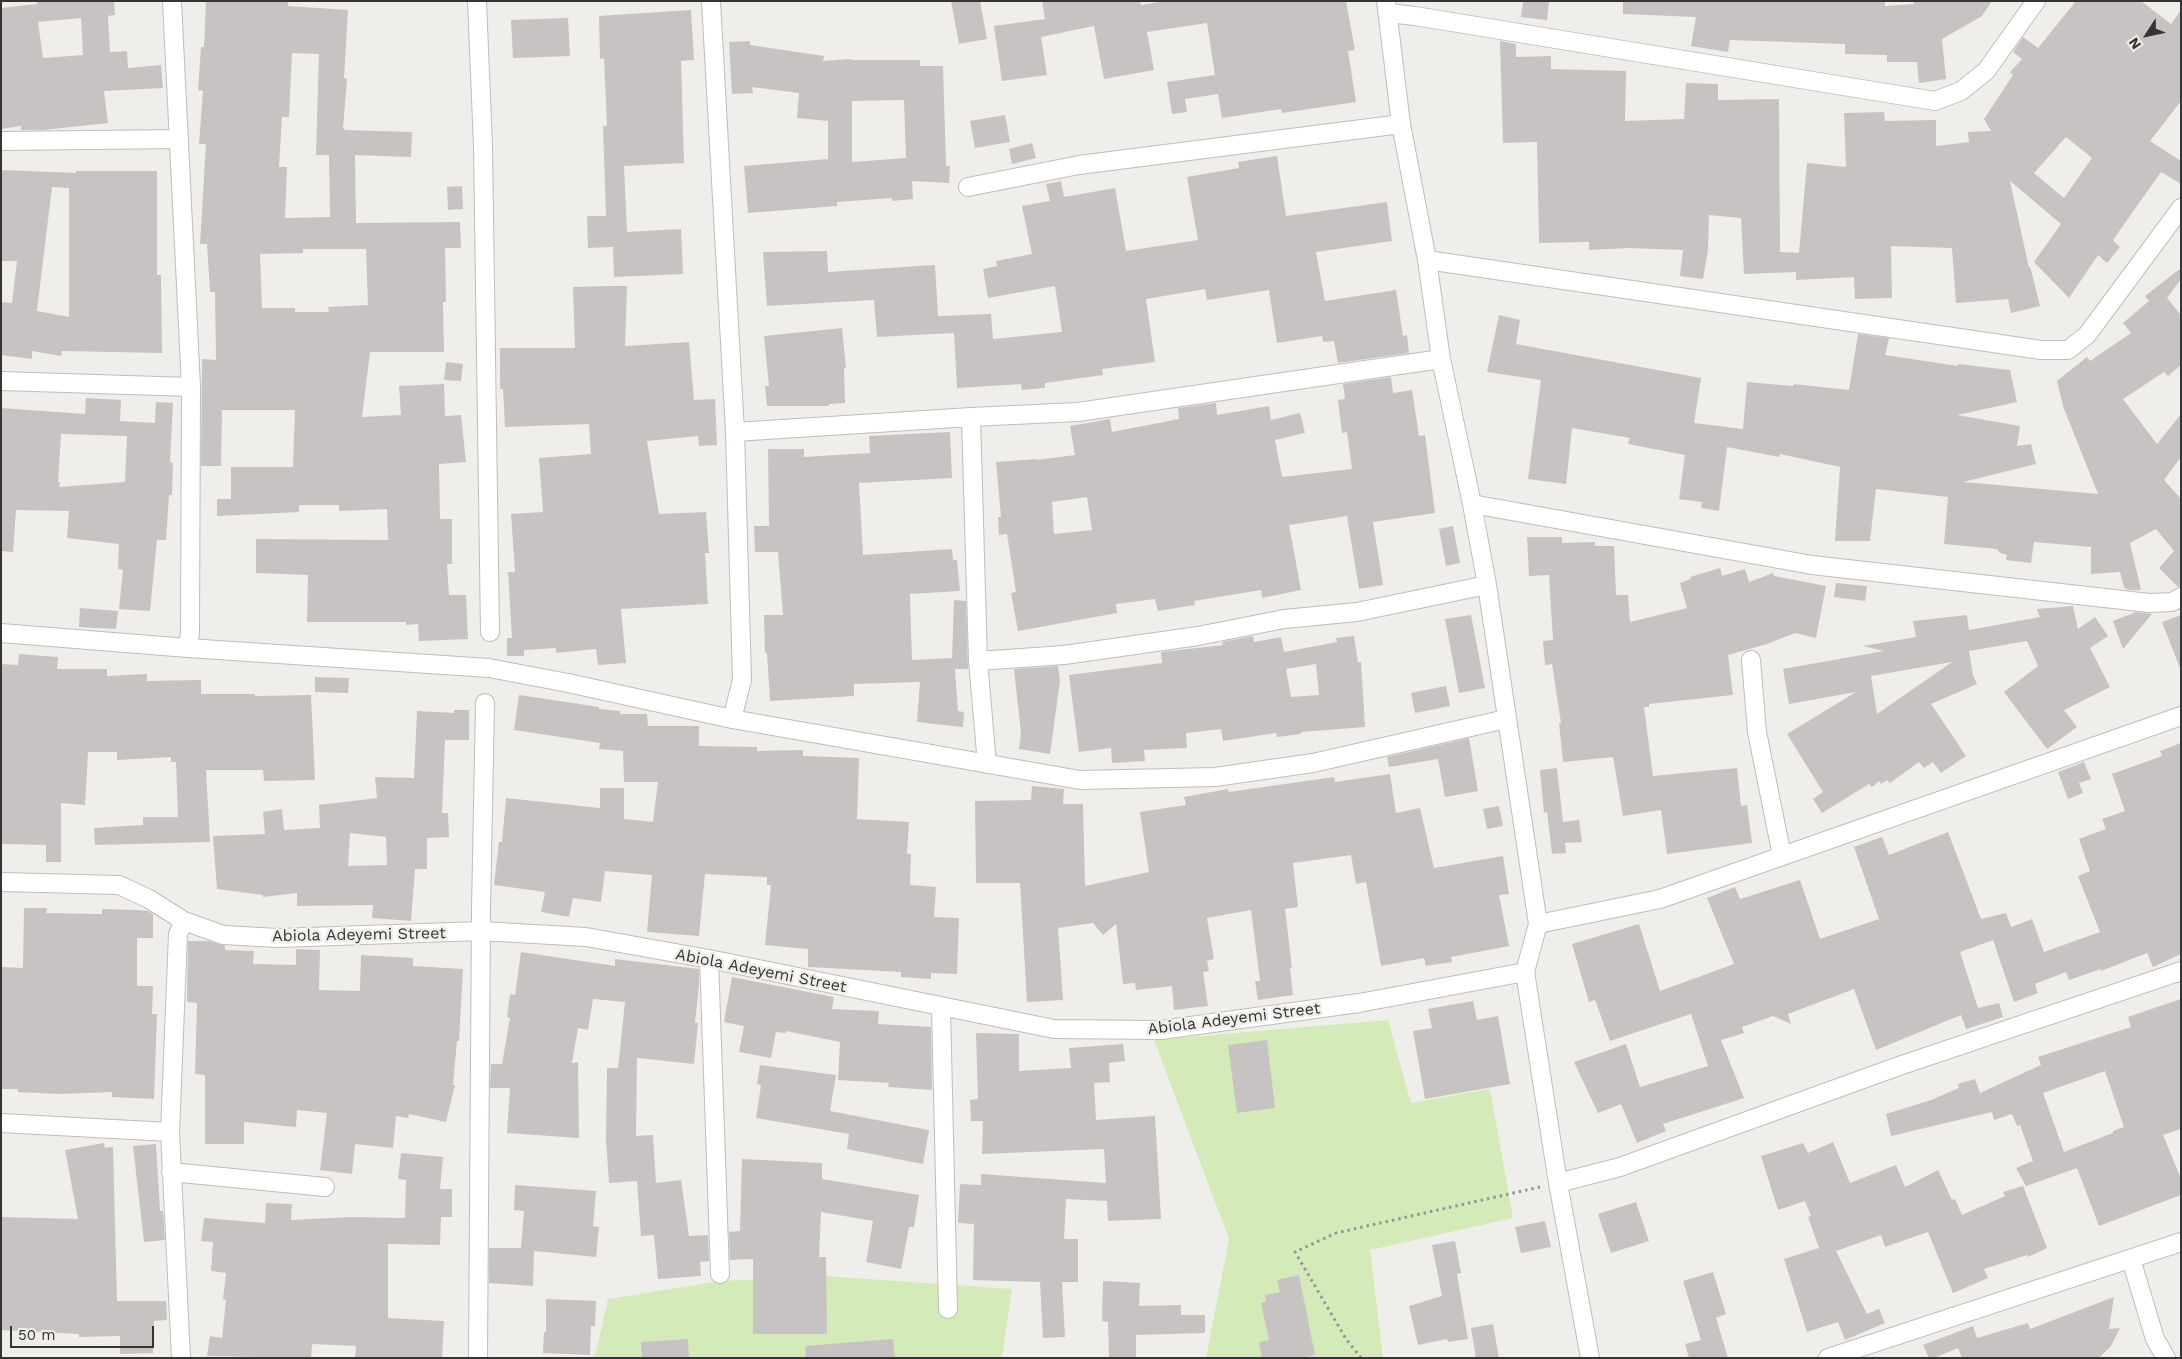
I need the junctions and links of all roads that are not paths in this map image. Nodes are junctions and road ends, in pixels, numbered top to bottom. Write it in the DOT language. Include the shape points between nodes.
graph roads {
  1 [pos="172,1"];
  2 [pos="478,1"];
  3 [pos="711,1"];
  4 [pos="2036,1"];
  5 [pos="1387,7"];
  6 [pos="1401,124"];
  7 [pos="178,139"];
  8 [pos="1,141"];
  9 [pos="968,187"];
  10 [pos="2181,208"];
  11 [pos="1427,260"];
  12 [pos="1441,359"];
  13 [pos="1,381"];
  14 [pos="191,386"];
  15 [pos="971,416"];
  16 [pos="735,432"];
  17 [pos="1472,504"];
  18 [pos="1487,585"];
  19 [pos="2181,597"];
  20 [pos="490,632"];
  21 [pos="1,633"];
  22 [pos="188,648"];
  23 [pos="1751,660"];
  24 [pos="978,661"];
  25 [pos="485,704"];
  26 [pos="2181,716"];
  27 [pos="732,719"];
  28 [pos="1506,719"];
  29 [pos="987,764"];
  30 [pos="1782,856"];
  31 [pos="1,882"];
  32 [pos="184,921"];
  33 [pos="1538,924"];
  34 [pos="480,931"];
  35 [pos="709,959"];
  36 [pos="2181,971"];
  37 [pos="1525,972"];
  38 [pos="941,1008"];
  39 [pos="1,1123"];
  40 [pos="170,1132"];
  41 [pos="171,1172"];
  42 [pos="1558,1183"];
  43 [pos="325,1187"];
  44 [pos="2181,1242"];
  45 [pos="2131,1259"];
  46 [pos="720,1274"];
  47 [pos="948,1309"];
  48 [pos="181,1358"];
  49 [pos="478,1358"];
  50 [pos="1590,1358"];
  51 [pos="1828,1358"];
  52 [pos="2166,1358"];
  1 -- 7 [label="street"];
  2 -- 20 [label="street"];
  3 -- 16 [label="street"];
  4 -- 5 [label="street" via="1986,71 1961,90 1935,101 1415,16"];
  5 -- 6 [label="street"];
  6 -- 9 [label="street" via="1079,165"];
  6 -- 11 [label="street"];
  7 -- 8 [label="street"];
  7 -- 14 [label="street"];
  10 -- 11 [label="street" via="2087,335 2068,350 2041,350"];
  11 -- 12 [label="street"];
  12 -- 15 [label="street" via="1078,412"];
  12 -- 17 [label="street"];
  13 -- 14 [label="street"];
  14 -- 22 [label="street"];
  15 -- 16 [label="street"];
  15 -- 24 [label="street"];
  16 -- 27 [label="street" via="742,680"];
  17 -- 18 [label="street"];
  17 -- 19 [label="street" via="1812,565 2150,603 2172,602"];
  18 -- 24 [label="street" via="1357,612 1284,619 1198,636 1064,655"];
  18 -- 28 [label="street"];
  21 -- 22 [label="street"];
  22 -- 27 [label="street" via="489,668"];
  23 -- 30 [label="street" via="1757,732"];
  24 -- 29 [label="street"];
  25 -- 34 [label="street"];
  26 -- 30 [label="street"];
  27 -- 29 [label="street"];
  28 -- 29 [label="street" via="1313,763 1215,778 1080,780"];
  28 -- 33 [label="street"];
  30 -- 33 [label="street" via="1660,899"];
  31 -- 32 [label="street, Abiola Adeyemi Street" via="118,885 149,899"];
  32 -- 34 [label="street, Abiola Adeyemi Street" via="223,935 278,938"];
  32 -- 40 [label="street" via="178,934"];
  33 -- 37 [label="street"];
  34 -- 35 [label="street, Abiola Adeyemi Street" via="586,937"];
  34 -- 49 [label="street"];
  35 -- 38 [label="street, Abiola Adeyemi Street"];
  35 -- 46 [label="street"];
  36 -- 42 [label="street" via="1899,1066 1620,1167"];
  37 -- 38 [label="street, Abiola Adeyemi Street" via="1359,1003 1161,1030 1054,1029"];
  37 -- 42 [label="street"];
  38 -- 47 [label="street"];
  39 -- 40 [label="street"];
  40 -- 41 [label="street"];
  41 -- 43 [label="street"];
  41 -- 48 [label="street"];
  42 -- 50 [label="street"];
  44 -- 45 [label="street"];
  45 -- 51 [label="street"];
  45 -- 52 [label="street" via="2155,1339"];
}
